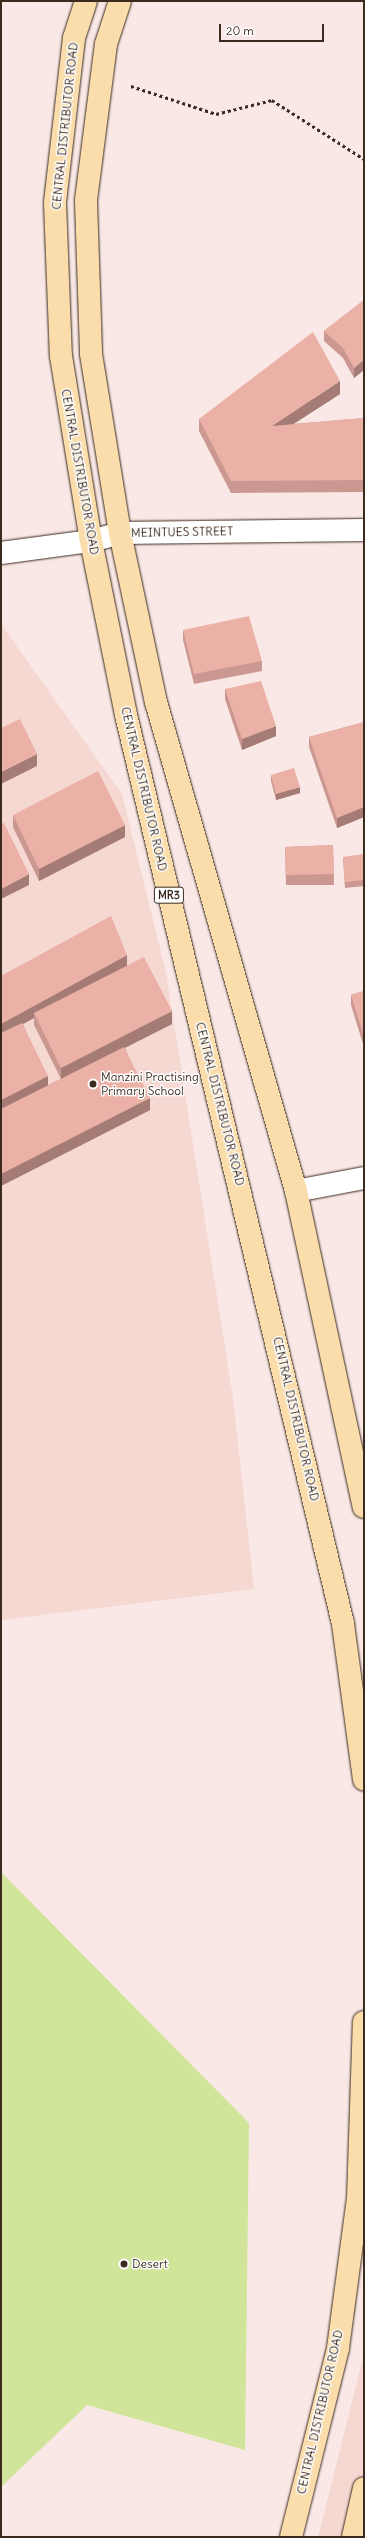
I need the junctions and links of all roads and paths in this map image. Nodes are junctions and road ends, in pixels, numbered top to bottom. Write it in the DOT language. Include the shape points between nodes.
graph roads {
  1 [pos="86,1"];
  2 [pos="120,1"];
  3 [pos="101,78"];
  4 [pos="364,159"];
  5 [pos="364,530"];
  6 [pos="120,533"];
  7 [pos="91,541"];
  8 [pos="1,553"];
  9 [pos="364,1178"];
  10 [pos="296,1190"];
  11 [pos="364,1507"];
  12 [pos="364,1780"];
  13 [pos="364,2022"];
  14 [pos="364,2488"];
  15 [pos="291,2537"];
  16 [pos="353,2537"];
  1 -- 7 [label="highway, CENTRAL DISTRIBUTOR ROAD / MR3" via="74,38 55,203 61,356"];
  2 -- 3 [label="highway" via="106,44"];
  3 -- 4 [label="path" via="216,114 272,100"];
  3 -- 6 [label="highway" via="86,201 91,354"];
  5 -- 6 [label="street, MEINTUES STREET"];
  6 -- 7 [label="street, MEINTUES STREET"];
  6 -- 10 [label="highway" via="156,702"];
  7 -- 8 [label="street, MEINTUES STREET"];
  7 -- 12 [label="highway, CENTRAL DISTRIBUTOR ROAD / MR3" via="126,715 343,1624"];
  9 -- 10 [label="street"];
  10 -- 11 [label="highway"];
  13 -- 15 [label="highway, CENTRAL DISTRIBUTOR ROAD" via="358,2199 338,2348"];
  14 -- 16 [label="highway"];
}
